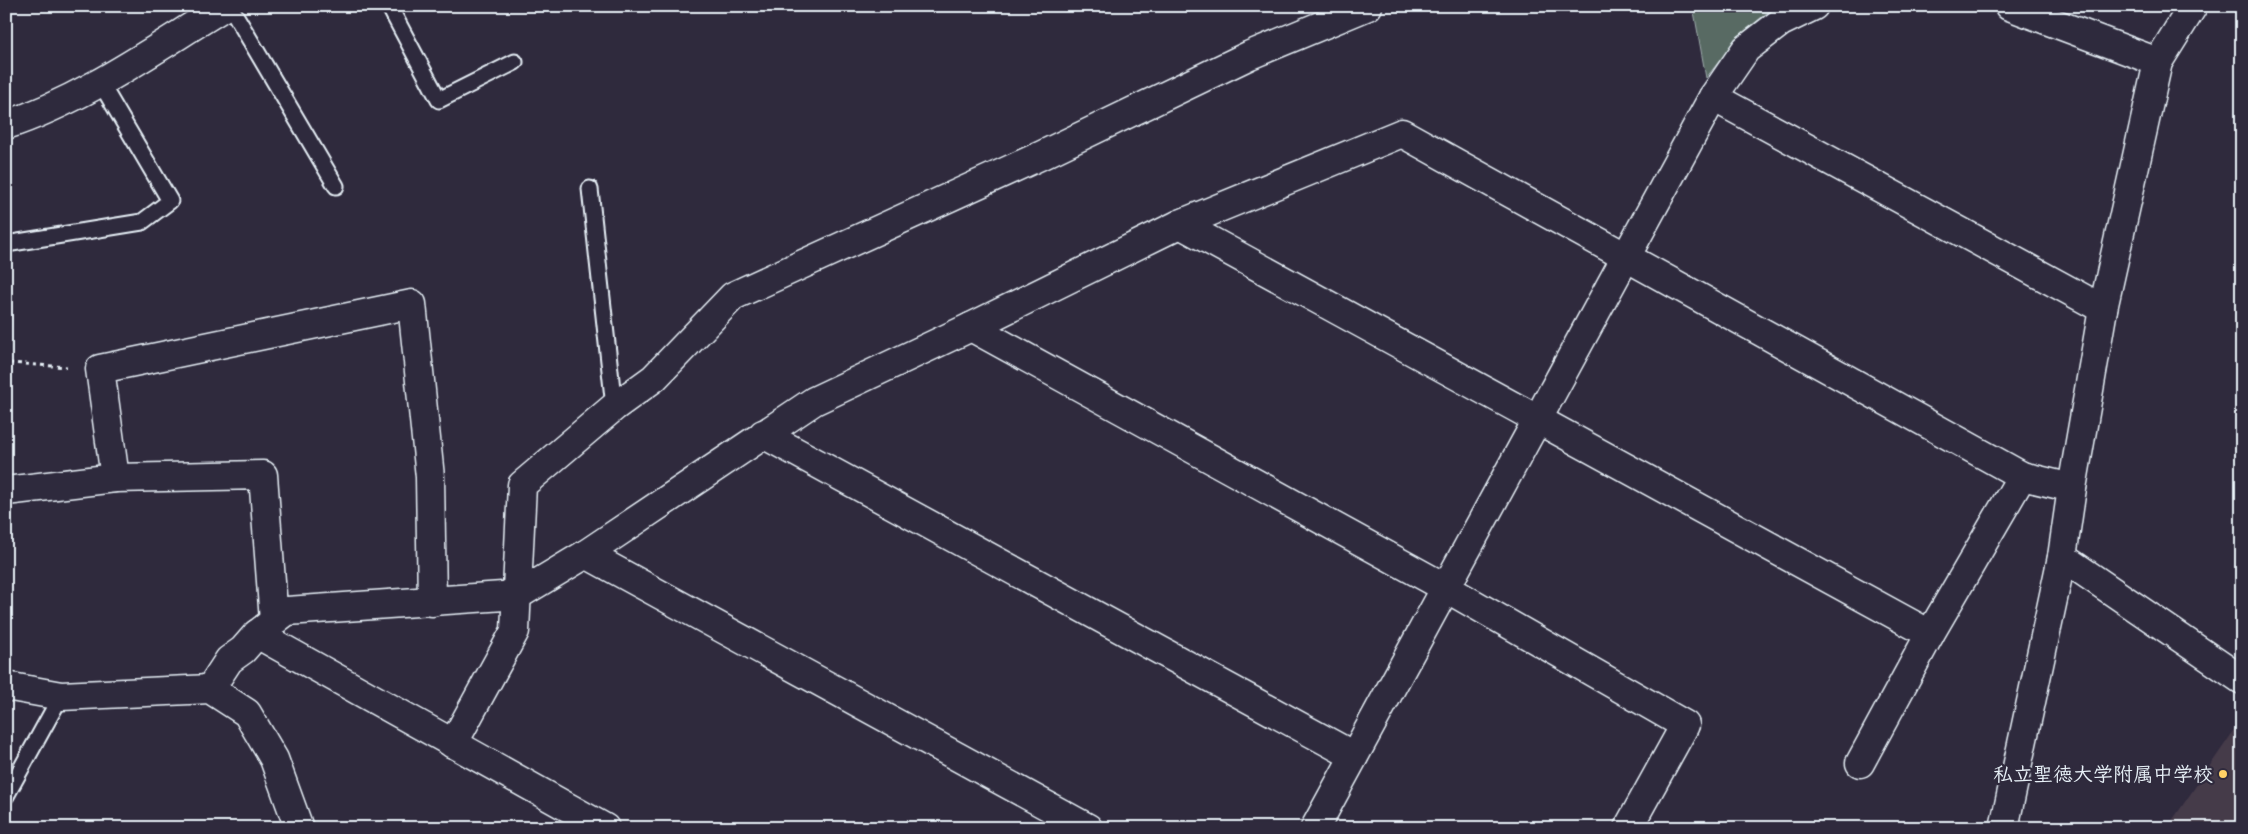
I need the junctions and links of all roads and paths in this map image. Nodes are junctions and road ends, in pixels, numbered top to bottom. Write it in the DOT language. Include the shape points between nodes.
graph roads {
  1 [pos="225,6"];
  2 [pos="230,6"];
  3 [pos="389,6"];
  4 [pos="1368,6"];
  5 [pos="1814,6"];
  6 [pos="2008,6"];
  7 [pos="2193,6"];
  8 [pos="515,62"];
  9 [pos="2158,62"];
  10 [pos="100,82"];
  11 [pos="1713,97"];
  12 [pos="6,125"];
  13 [pos="336,186"];
  14 [pos="590,189"];
  15 [pos="1180,224"];
  16 [pos="6,244"];
  17 [pos="1626,256"];
  18 [pos="2103,310"];
  19 [pos="971,327"];
  20 [pos="9,362"];
  21 [pos="100,369"];
  22 [pos="614,407"];
  23 [pos="1536,420"];
  24 [pos="763,434"];
  25 [pos="2022,476"];
  26 [pos="115,478"];
  27 [pos="2072,488"];
  28 [pos="6,492"];
  29 [pos="586,554"];
  30 [pos="2062,557"];
  31 [pos="1446,588"];
  32 [pos="518,596"];
  33 [pos="432,602"];
  34 [pos="265,628"];
  35 [pos="1930,634"];
  36 [pos="2242,680"];
  37 [pos="6,686"];
  38 [pos="210,689"];
  39 [pos="61,696"];
  40 [pos="453,744"];
  41 [pos="1354,756"];
  42 [pos="1860,763"];
  43 [pos="6,796"];
  44 [pos="299,828"];
  45 [pos="605,828"];
  46 [pos="1088,828"];
  47 [pos="1315,828"];
  48 [pos="1628,828"];
  49 [pos="2004,828"];
  1 -- 10 [label="street"];
  2 -- 13 [label="lane"];
  3 -- 8 [label="lane" via="439,100"];
  4 -- 22 [label="street" via="1250,55 1042,155 733,296 654,378"];
  5 -- 11 [label="street" via="1781,22 1746,50"];
  6 -- 9 [label="street"];
  7 -- 9 [label="street"];
  9 -- 18 [label="street"];
  10 -- 12 [label="street" via="66,101"];
  10 -- 16 [label="lane" via="170,201 142,222"];
  11 -- 17 [label="street"];
  11 -- 18 [label="street"];
  14 -- 22 [label="lane"];
  15 -- 17 [label="street" via="1402,133"];
  15 -- 19 [label="street"];
  15 -- 23 [label="street"];
  17 -- 23 [label="street"];
  17 -- 25 [label="street"];
  18 -- 27 [label="street"];
  19 -- 24 [label="street" via="814,401"];
  19 -- 31 [label="street"];
  20 -- 21 [label="path"];
  21 -- 26 [label="street"];
  21 -- 33 [label="street" via="412,304 430,477"];
  22 -- 32 [label="street" via="522,485"];
  23 -- 31 [label="street"];
  23 -- 35 [label="street"];
  24 -- 29 [label="street"];
  24 -- 41 [label="street"];
  25 -- 27 [label="street"];
  25 -- 35 [label="street"];
  26 -- 28 [label="street"];
  26 -- 34 [label="street" via="263,475"];
  27 -- 30 [label="street"];
  29 -- 32 [label="street"];
  29 -- 46 [label="street"];
  30 -- 36 [label="street"];
  30 -- 49 [label="street"];
  31 -- 41 [label="street"];
  31 -- 48 [label="street" via="1685,724"];
  32 -- 33 [label="street"];
  32 -- 40 [label="street" via="515,631"];
  33 -- 34 [label="street" via="287,611"];
  34 -- 38 [label="street" via="229,660"];
  34 -- 40 [label="street"];
  35 -- 42 [label="street"];
  37 -- 39 [label="street"];
  38 -- 39 [label="street"];
  38 -- 44 [label="street" via="247,712 274,759"];
  39 -- 43 [label="lane"];
  40 -- 45 [label="street"];
  41 -- 47 [label="street"];
}
